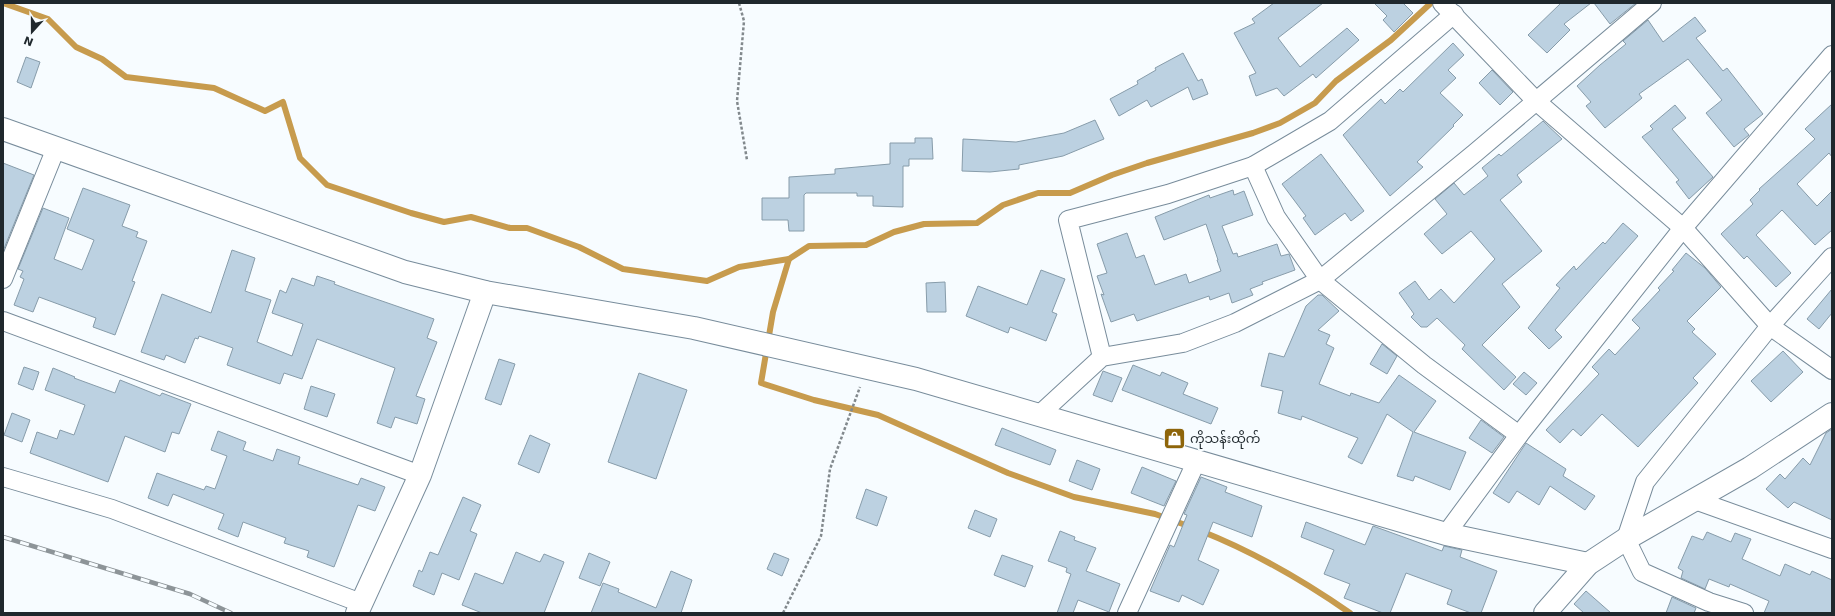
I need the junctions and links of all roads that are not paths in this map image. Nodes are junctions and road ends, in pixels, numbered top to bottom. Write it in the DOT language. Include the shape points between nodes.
graph roads {
  1 [pos="1652,3"];
  2 [pos="1448,8"];
  3 [pos="1832,55"];
  4 [pos="1536,101"];
  5 [pos="3,129"];
  6 [pos="56,148"];
  7 [pos="1253,166"];
  8 [pos="1683,228"];
  9 [pos="1832,257"];
  10 [pos="3,279"];
  11 [pos="1320,280"];
  12 [pos="485,292"];
  13 [pos="3,321"];
  14 [pos="1770,326"];
  15 [pos="1102,357"];
  16 [pos="1832,370"];
  17 [pos="1832,414"];
  18 [pos="1039,415"];
  19 [pos="1519,435"];
  20 [pos="1197,460"];
  21 [pos="420,475"];
  22 [pos="3,477"];
  23 [pos="1695,500"];
  24 [pos="1446,534"];
  25 [pos="1626,539"];
  26 [pos="1832,550"];
  27 [pos="1588,564"];
  28 [pos="359,608"];
  29 [pos="1127,613"];
  30 [pos="1545,613"];
  31 [pos="1744,613"];
  1 -- 4 [label="street"];
  2 -- 4 [label="street"];
  2 -- 7 [label="street" via="1330,121"];
  3 -- 8 [label="street"];
  4 -- 8 [label="street"];
  4 -- 11 [label="street"];
  5 -- 6 [label="street"];
  6 -- 10 [label="street"];
  6 -- 12 [label="street" via="405,272"];
  7 -- 11 [label="street" via="1276,216"];
  7 -- 15 [label="street" via="1168,194 1068,220"];
  8 -- 14 [label="street"];
  8 -- 19 [label="street"];
  9 -- 14 [label="street"];
  11 -- 15 [label="street" via="1235,323 1183,343"];
  11 -- 19 [label="street" via="1424,365"];
  12 -- 18 [label="street" via="694,328 916,379"];
  12 -- 21 [label="street"];
  13 -- 21 [label="street"];
  14 -- 16 [label="street"];
  14 -- 25 [label="street" via="1645,482"];
  15 -- 18 [label="street"];
  17 -- 23 [label="street" via="1750,468"];
  18 -- 20 [label="street"];
  19 -- 24 [label="street"];
  20 -- 24 [label="street"];
  20 -- 29 [label="street"];
  21 -- 28 [label="street"];
  22 -- 28 [label="street" via="112,509"];
  23 -- 25 [label="street"];
  23 -- 26 [label="street"];
  24 -- 27 [label="street"];
  25 -- 27 [label="street"];
  25 -- 31 [label="street" via="1642,572 1709,602"];
  27 -- 30 [label="street"];
}
